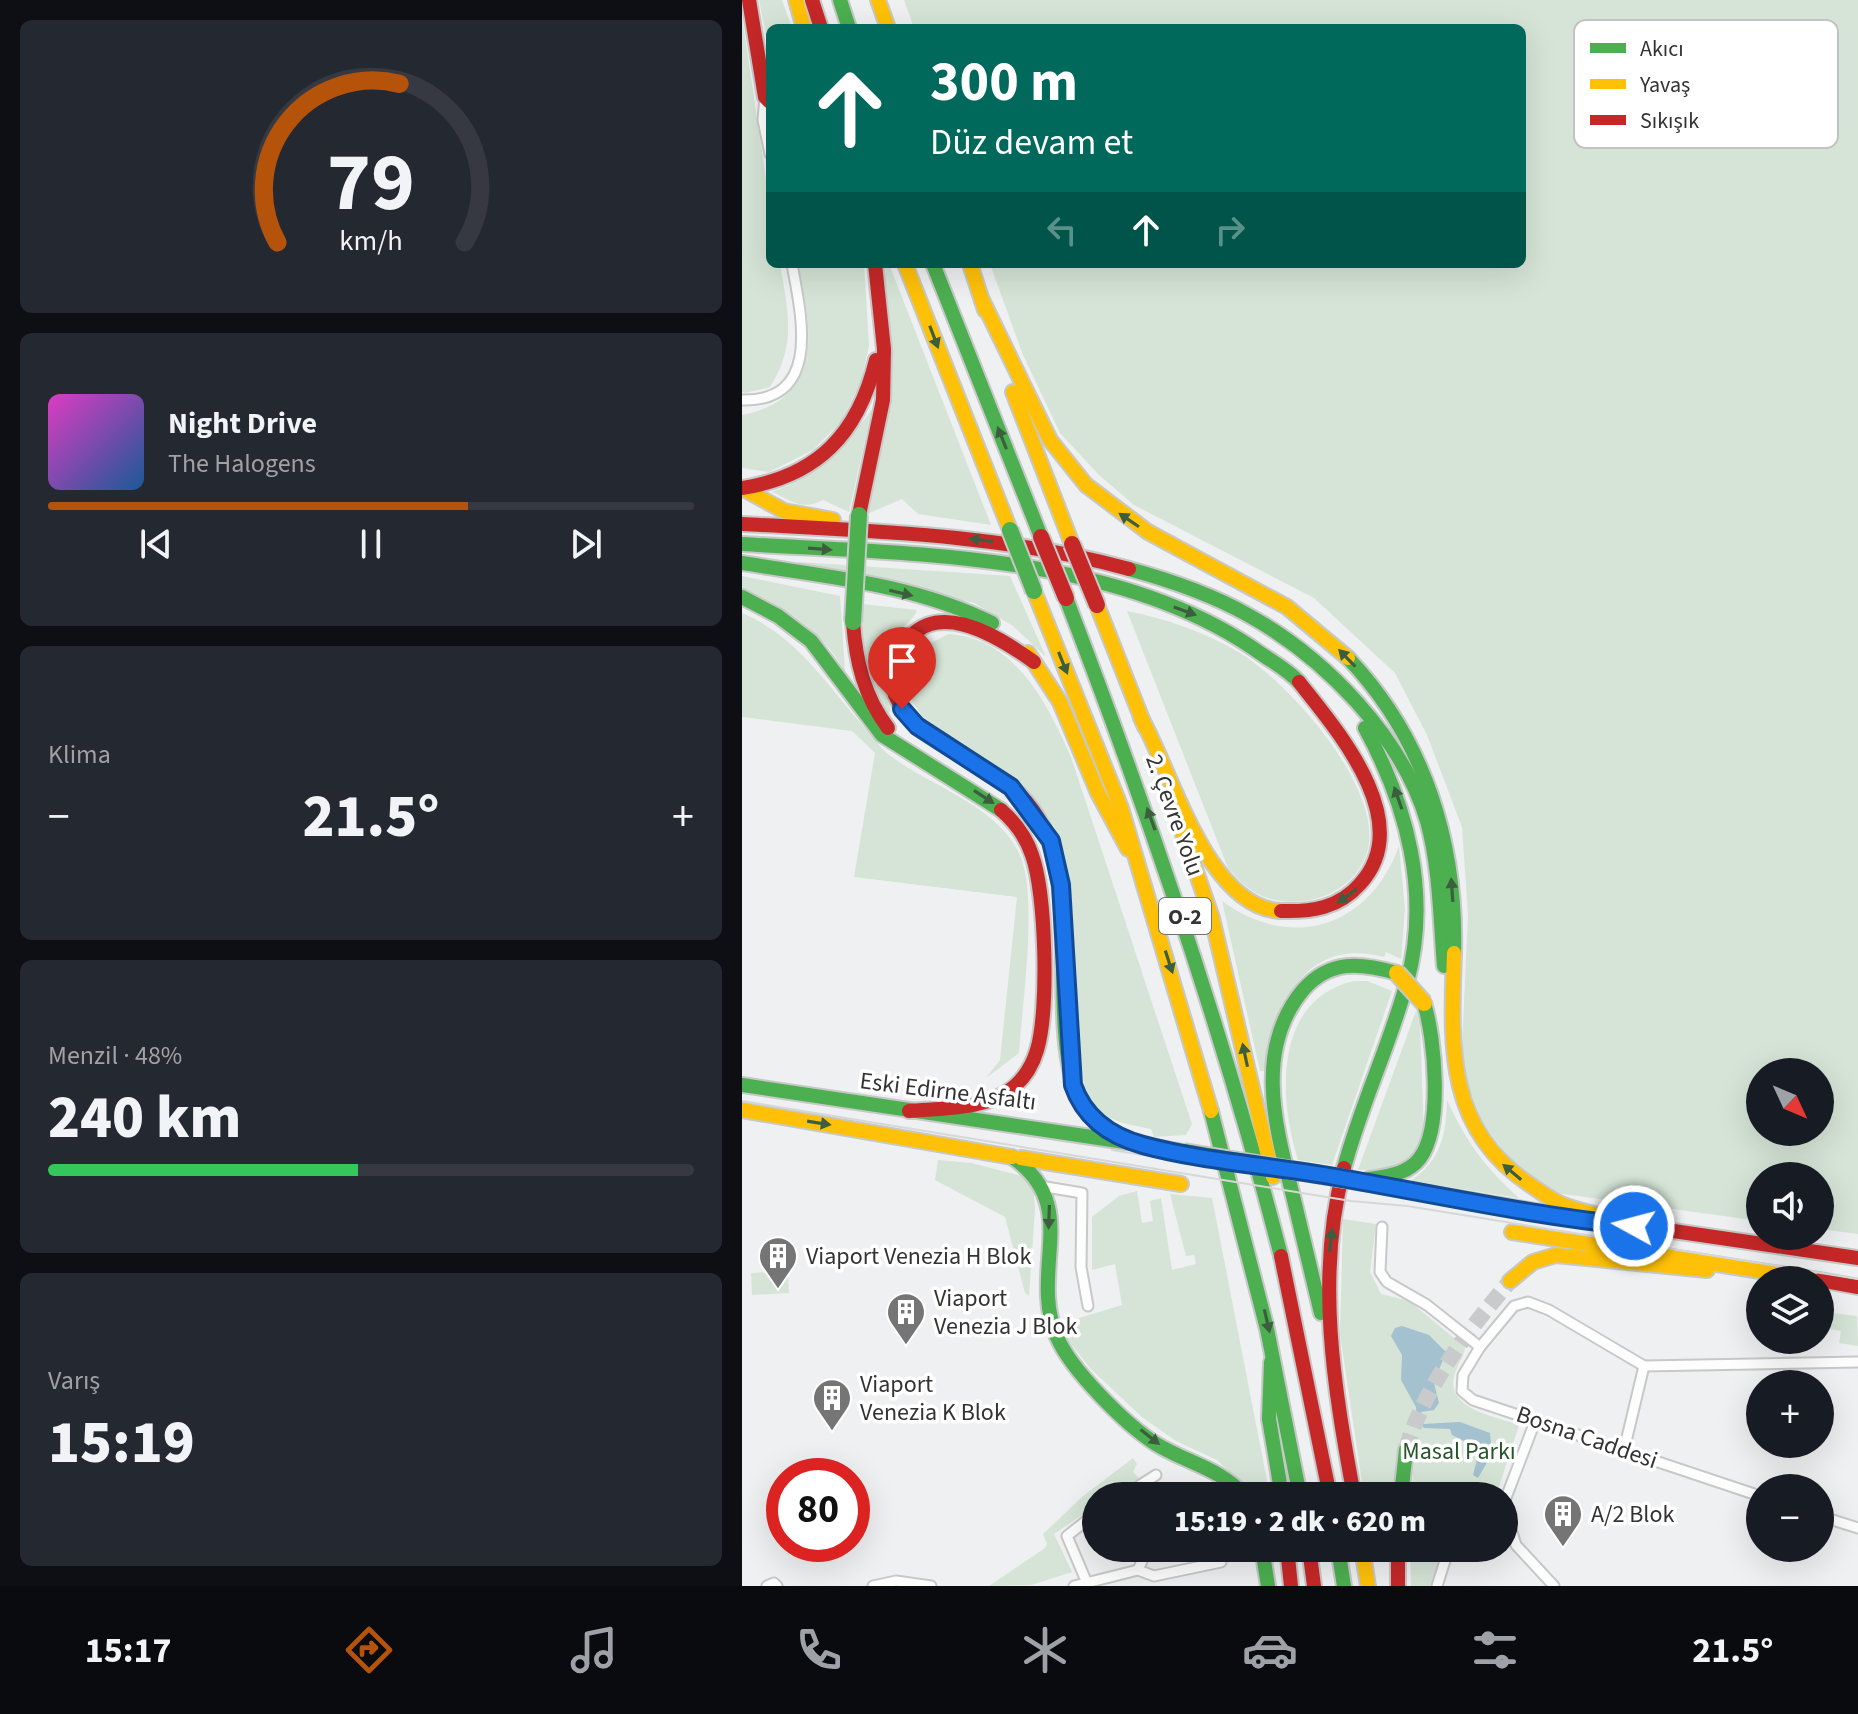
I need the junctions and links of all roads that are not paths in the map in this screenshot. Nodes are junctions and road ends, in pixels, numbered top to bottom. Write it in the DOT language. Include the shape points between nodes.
graph roads {
  1 [pos="749,0"];
  2 [pos="796,0"];
  3 [pos="812,0"];
  4 [pos="840,0"];
  5 [pos="878,0"];
  6 [pos="803,24"];
  7 [pos="820,24"];
  8 [pos="848,24"];
  9 [pos="887,24"];
  10 [pos="766,89"];
  11 [pos="766,107"];
  12 [pos="766,135"];
  13 [pos="793,268"];
  14 [pos="876,268"];
  15 [pos="907,268"];
  16 [pos="935,268"];
  17 [pos="971,268"];
  18 [pos="982,300"];
  19 [pos="882,319"];
  20 [pos="742,400"];
  21 [pos="742,488"];
  22 [pos="742,524"];
  23 [pos="889,530"];
  24 [pos="742,544"];
  25 [pos="742,563"];
  26 [pos="742,597"];
  27 [pos="1312,660"];
  28 [pos="1034,662"];
  29 [pos="1141,718"];
  30 [pos="917,758"];
  31 [pos="1137,861"];
  32 [pos="1450,1024"];
  33 [pos="742,1085"];
  34 [pos="742,1110"];
  35 [pos="909,1111"];
  36 [pos="1141,1145"];
  37 [pos="1012,1157"];
  38 [pos="1352,1180"];
  39 [pos="1181,1184"];
  40 [pos="1046,1187"];
  41 [pos="1382,1227"];
  42 [pos="1661,1229"];
  43 [pos="1512,1232"];
  44 [pos="1279,1242"];
  45 [pos="1858,1258"];
  46 [pos="1746,1269"];
  47 [pos="1746,1271"];
  48 [pos="1510,1281"];
  49 [pos="1834,1283"];
  50 [pos="1858,1287"];
  51 [pos="1088,1306"];
  52 [pos="1329,1346"];
  53 [pos="1480,1347"];
  54 [pos="1274,1349"];
  55 [pos="1858,1362"];
  56 [pos="1644,1366"];
  57 [pos="1536,1419"];
  58 [pos="1406,1450"];
  59 [pos="1624,1450"];
  60 [pos="1156,1475"];
  61 [pos="1145,1482"];
  62 [pos="1230,1482"];
  63 [pos="1280,1482"];
  64 [pos="1298,1482"];
  65 [pos="1327,1482"];
  66 [pos="1352,1482"];
  67 [pos="1403,1482"];
  68 [pos="1513,1482"];
  69 [pos="1746,1491"];
  70 [pos="1834,1520"];
  71 [pos="1082,1524"];
  72 [pos="1858,1528"];
  73 [pos="1518,1547"];
  74 [pos="1142,1562"];
  75 [pos="1221,1562"];
  76 [pos="1264,1562"];
  77 [pos="1288,1562"];
  78 [pos="1311,1562"];
  79 [pos="1340,1562"];
  80 [pos="1364,1562"];
  81 [pos="1398,1562"];
  82 [pos="1445,1562"];
  83 [pos="1138,1570"];
  84 [pos="1156,1581"];
  85 [pos="1087,1583"];
  86 [pos="767,1586"];
  87 [pos="777,1586"];
  88 [pos="873,1586"];
  89 [pos="928,1586"];
  90 [pos="1074,1586"];
  91 [pos="1268,1586"];
  92 [pos="1291,1586"];
  93 [pos="1314,1586"];
  94 [pos="1344,1586"];
  95 [pos="1368,1586"];
  96 [pos="1398,1586"];
  97 [pos="1437,1586"];
  98 [pos="1554,1586"];
  1 -- 10 [label="main road"];
  2 -- 6 [label="main road"];
  3 -- 7 [label="main road"];
  4 -- 8 [label="main road"];
  5 -- 9 [label="main road"];
  11 -- 12 [label="street"];
  13 -- 20 [label="street" via="803,351 787,385 764,397"];
  14 -- 19 [label="main road"];
  15 -- 31 [label="main road, 2. Çevre Yolu / O-2, one-way, bridge"];
  44 -- 16 [label="main road, 2. Çevre Yolu / O-2, one-way, bridge" via="1190,930 1128,756"];
  17 -- 18 [label="main road"];
  18 -- 29 [label="main road, bridge"];
  32 -- 18 [label="main road, one-way" via="1454,915 1447,851 1424,772 1387,704 1334,644 1287,606 1133,523 1086,485 1055,450 1035,416"];
  19 -- 21 [label="main road" via="873,381 854,423 809,466"];
  19 -- 30 [label="main road, bridge" via="883,400 859,515 853,622 858,674 866,695 885,725"];
  21 -- 23 [label="main road" via="784,511"];
  22 -- 23 [label="main road"];
  27 -- 23 [label="main road, one-way" via="1233,605 1159,577 1042,549"];
  24 -- 29 [label="main road, one-way" via="1010,565 1118,590 1226,628 1283,666 1344,738 1378,816 1378,852 1370,871 1345,898 1313,912 1274,912 1243,898 1212,865"];
  25 -- 28 [label="main road, one-way" via="964,609 1011,636"];
  26 -- 30 [label="main road" via="770,610 811,641 866,718"];
  27 -- 32 [label="main road" via="1358,703 1416,793 1427,822"];
  52 -- 27 [label="main road, one-way" via="1328,1263 1336,1204 1409,976 1415,901 1409,841 1393,784 1362,723"];
  28 -- 31 [label="main road" via="1060,702 1119,838"];
  28 -- 36 [label="main road" via="984,630 958,620 942,621 925,626 903,645 893,673 895,691 917,726 1011,787 1051,841 1061,885 1073,1085 1093,1119"];
  44 -- 29 [label="main road, one-way" via="1271,1163 1212,918"];
  30 -- 35 [label="main road, one-way" via="998,806 1023,835 1041,906 1044,1020 1033,1064 1002,1095 978,1106"];
  31 -- 54 [label="main road, 2. Çevre Yolu / O-2, one-way" via="1214,1106"];
  42 -- 32 [label="main road, one-way" via="1563,1205 1511,1172 1484,1143 1463,1104"];
  33 -- 35 [label="main road, Eski Edirne Asfaltı"];
  34 -- 37 [label="main road, Eski Edirne Asfaltı, one-way"];
  35 -- 36 [label="main road, Eski Edirne Asfaltı" via="1027,1124"];
  36 -- 38 [label="main road, Eski Edirne Asfaltı, bridge"];
  37 -- 39 [label="main road, Eski Edirne Asfaltı"];
  37 -- 40 [label="main road" via="1037,1171"];
  38 -- 42 [label="main road, Eski Edirne Asfaltı"];
  38 -- 52 [label="main road, bridge" via="1402,1173 1421,1158 1428,1146 1433,1101 1432,1034 1424,1003 1397,973 1352,962 1324,971 1297,998 1274,1057 1271,1094"];
  40 -- 51 [label="street" via="1082,1193 1081,1267"];
  40 -- 62 [label="main road, one-way" via="1051,1213 1044,1291 1053,1331 1067,1356 1149,1438"];
  41 -- 53 [label="street" via="1380,1272 1387,1282 1427,1305"];
  42 -- 45 [label="main road, Eski Edirne Asfaltı"];
  43 -- 46 [label="main road"];
  44 -- 65 [label="main road, 2. Çevre Yolu / O-2"];
  47 -- 48 [label="main road" via="1556,1255 1533,1262"];
  49 -- 50 [label="main road"];
  52 -- 66 [label="main road"];
  53 -- 56 [label="street" via="1514,1306 1528,1302"];
  53 -- 57 [label="street, Bosna Caddesi" via="1463,1375 1462,1391 1473,1400"];
  54 -- 63 [label="main road" via="1268,1402"];
  54 -- 64 [label="main road, 2. Çevre Yolu / O-2"];
  55 -- 56 [label="street"];
  56 -- 59 [label="street"];
  57 -- 59 [label="street, Bosna Caddesi"];
  57 -- 68 [label="street"];
  58 -- 67 [label="main road"];
  59 -- 69 [label="street, Bosna Caddesi"];
  60 -- 61 [label="street"];
  70 -- 72 [label="street"];
  71 -- 85 [label="street" via="1067,1536"];
  73 -- 98 [label="street"];
  74 -- 83 [label="street"];
  75 -- 84 [label="street"];
  76 -- 91 [label="main road"];
  77 -- 92 [label="main road"];
  78 -- 93 [label="main road"];
  79 -- 94 [label="main road"];
  80 -- 95 [label="main road"];
  81 -- 96 [label="main road"];
  82 -- 97 [label="street"];
  83 -- 84 [label="street"];
  83 -- 85 [label="street"];
  85 -- 90 [label="street"];
  86 -- 87 [label="street"];
  88 -- 89 [label="street" via="896,1581"];
}
